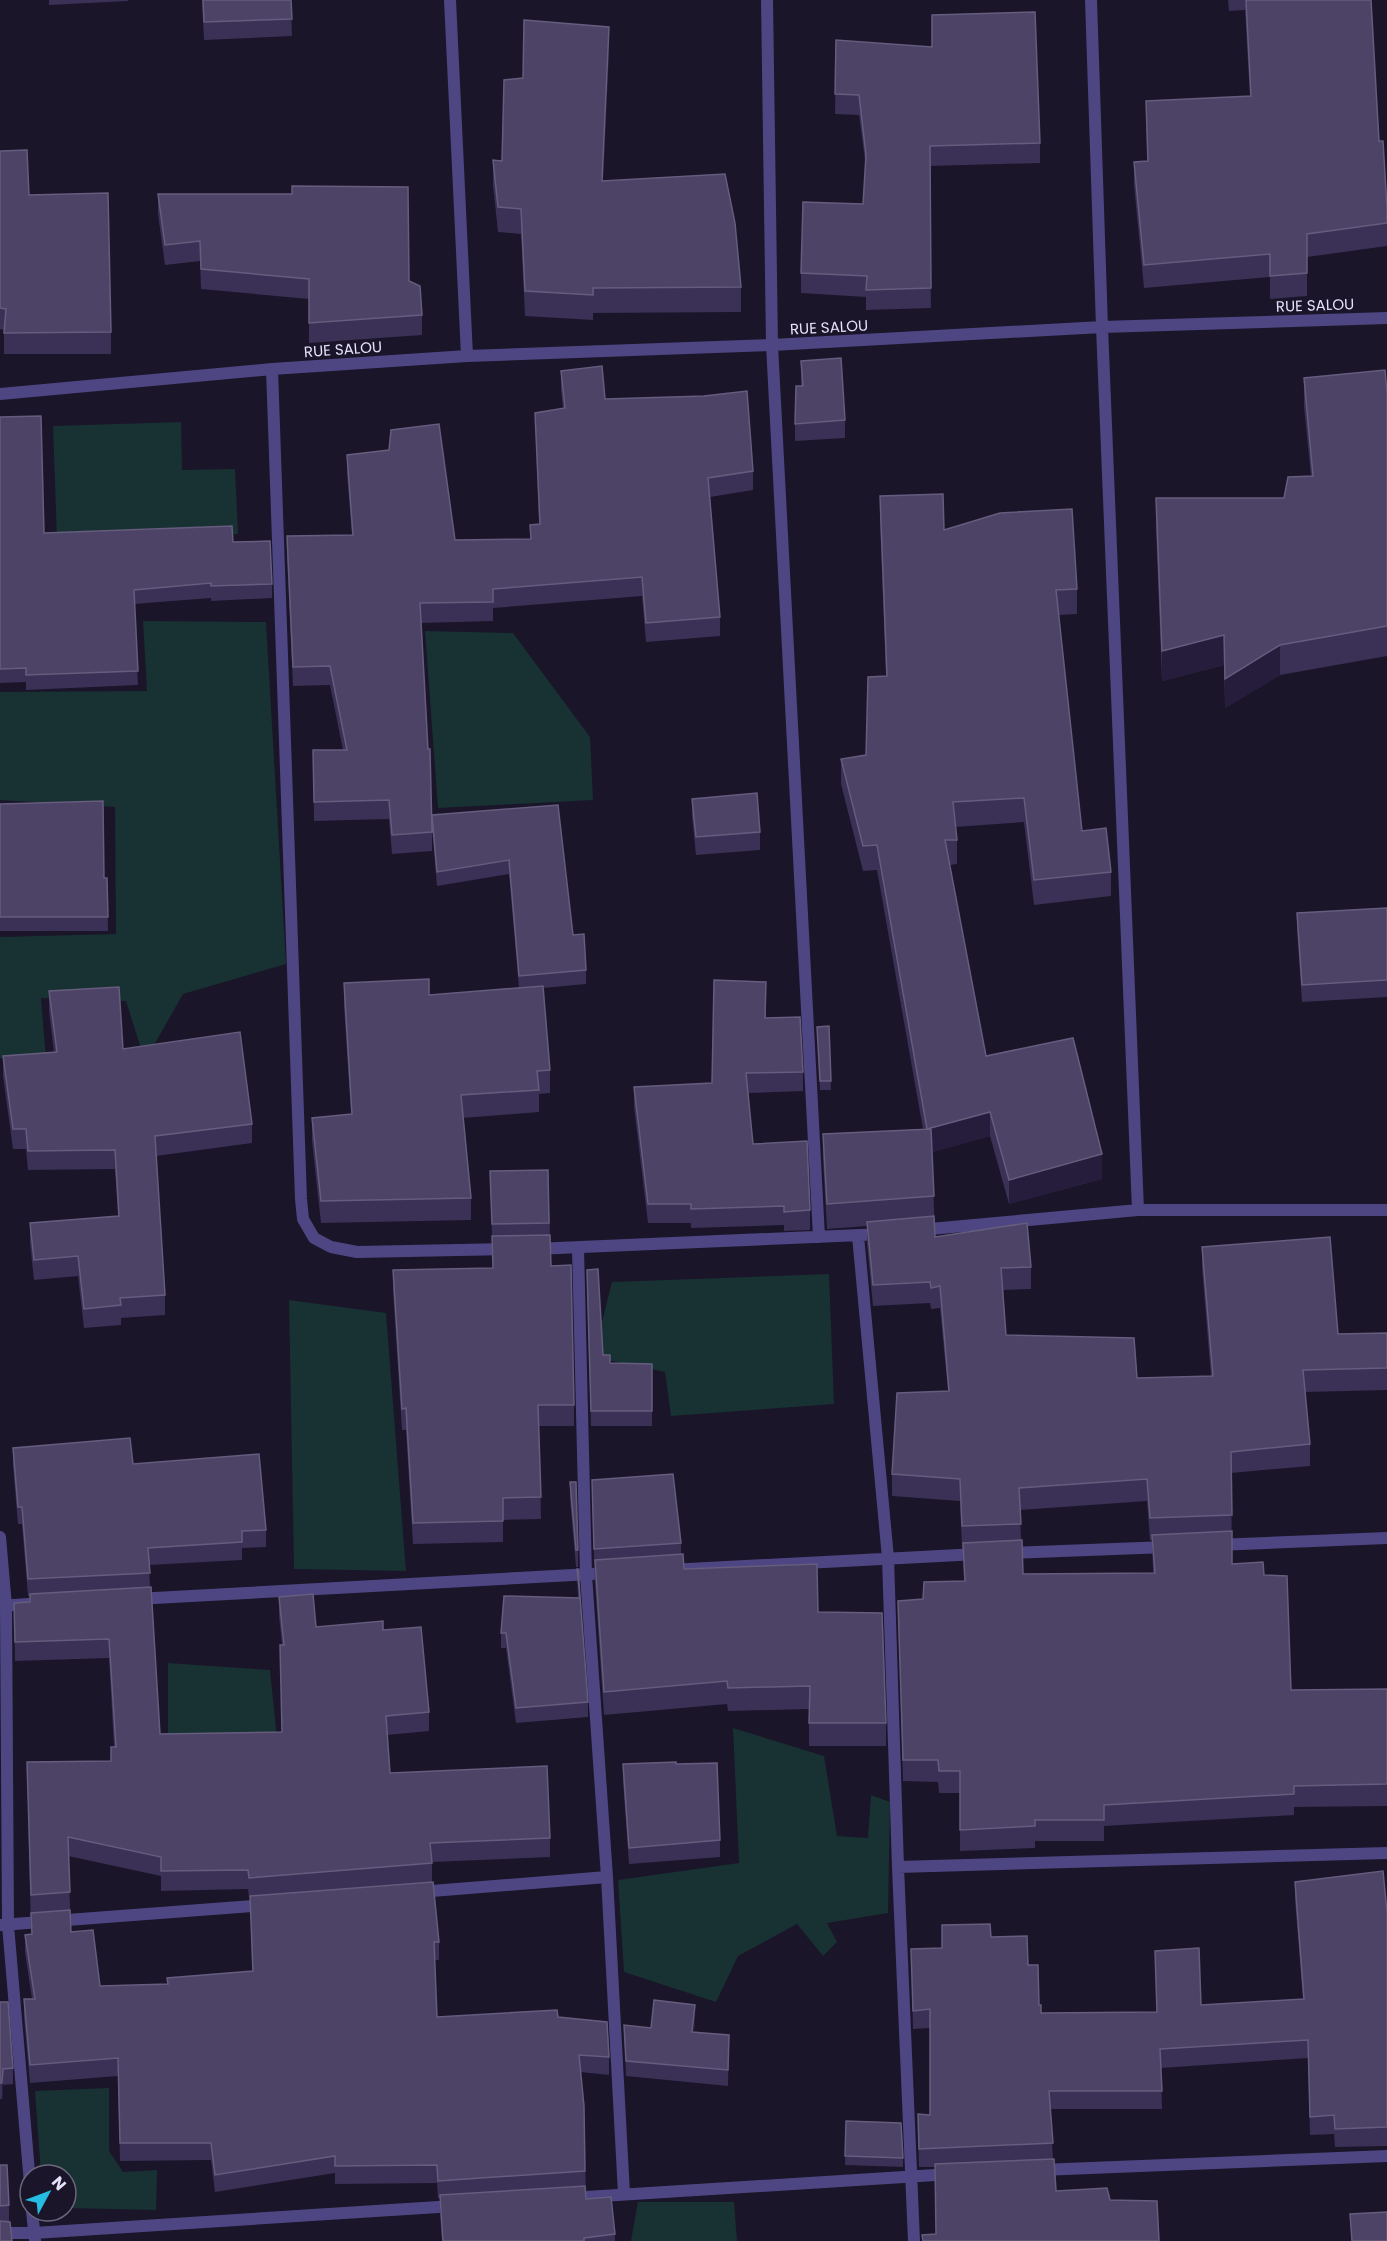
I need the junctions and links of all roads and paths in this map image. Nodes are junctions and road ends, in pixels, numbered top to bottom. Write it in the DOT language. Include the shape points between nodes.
graph roads {
  1 [pos="450,0"];
  2 [pos="767,0"];
  3 [pos="1091,0"];
  4 [pos="1387,318"];
  5 [pos="1102,327"];
  6 [pos="772,345"];
  7 [pos="467,356"];
  8 [pos="272,369"];
  9 [pos="0,394"];
  10 [pos="1138,1210"];
  11 [pos="1387,1210"];
  12 [pos="858,1236"];
  13 [pos="819,1237"];
  14 [pos="578,1248"];
  15 [pos="0,1537"];
  16 [pos="1387,1538"];
  17 [pos="1209,1545"];
  18 [pos="1185,1546"];
  19 [pos="888,1558"];
  20 [pos="657,1570"];
  21 [pos="621,1573"];
  22 [pos="586,1575"];
  23 [pos="124,1599"];
  24 [pos="41,1604"];
  25 [pos="3,1606"];
  26 [pos="1387,1853"];
  27 [pos="898,1867"];
  28 [pos="607,1877"];
  29 [pos="401,1893"];
  30 [pos="277,1904"];
  31 [pos="4,1925"];
  32 [pos="1387,2156"];
  33 [pos="28,2163"];
  34 [pos="1029,2171"];
  35 [pos="959,2174"];
  36 [pos="912,2176"];
  37 [pos="624,2194"];
  38 [pos="553,2199"];
  39 [pos="471,2204"];
  40 [pos="0,2233"];
  41 [pos="35,2237"];
  42 [pos="914,2241"];
  1 -- 7 [label="street"];
  2 -- 6 [label="street"];
  3 -- 5 [label="street"];
  4 -- 5 [label="street, RUE SALOU"];
  5 -- 6 [label="street, RUE SALOU"];
  5 -- 10 [label="street"];
  6 -- 7 [label="street, RUE SALOU"];
  6 -- 13 [label="street"];
  7 -- 8 [label="street, RUE SALOU"];
  8 -- 9 [label="street, RUE SALOU"];
  8 -- 14 [label="street" via="303,1219 314,1238 357,1252"];
  10 -- 11 [label="street"];
  10 -- 12 [label="street"];
  12 -- 13 [label="street"];
  12 -- 19 [label="street"];
  13 -- 14 [label="street"];
  14 -- 22 [label="street"];
  15 -- 25 [label="street"];
  16 -- 17 [label="street"];
  18 -- 19 [label="street"];
  19 -- 20 [label="street"];
  19 -- 27 [label="street"];
  21 -- 22 [label="street"];
  22 -- 23 [label="street"];
  22 -- 28 [label="street"];
  24 -- 25 [label="street"];
  25 -- 31 [label="street"];
  26 -- 27 [label="street"];
  27 -- 36 [label="street"];
  28 -- 29 [label="street"];
  28 -- 37 [label="street"];
  30 -- 31 [label="street"];
  31 -- 33 [label="street"];
  32 -- 34 [label="street"];
  35 -- 36 [label="street"];
  36 -- 37 [label="street"];
  36 -- 42 [label="street"];
  37 -- 38 [label="street"];
  39 -- 41 [label="street"];
  40 -- 41 [label="street"];
}
